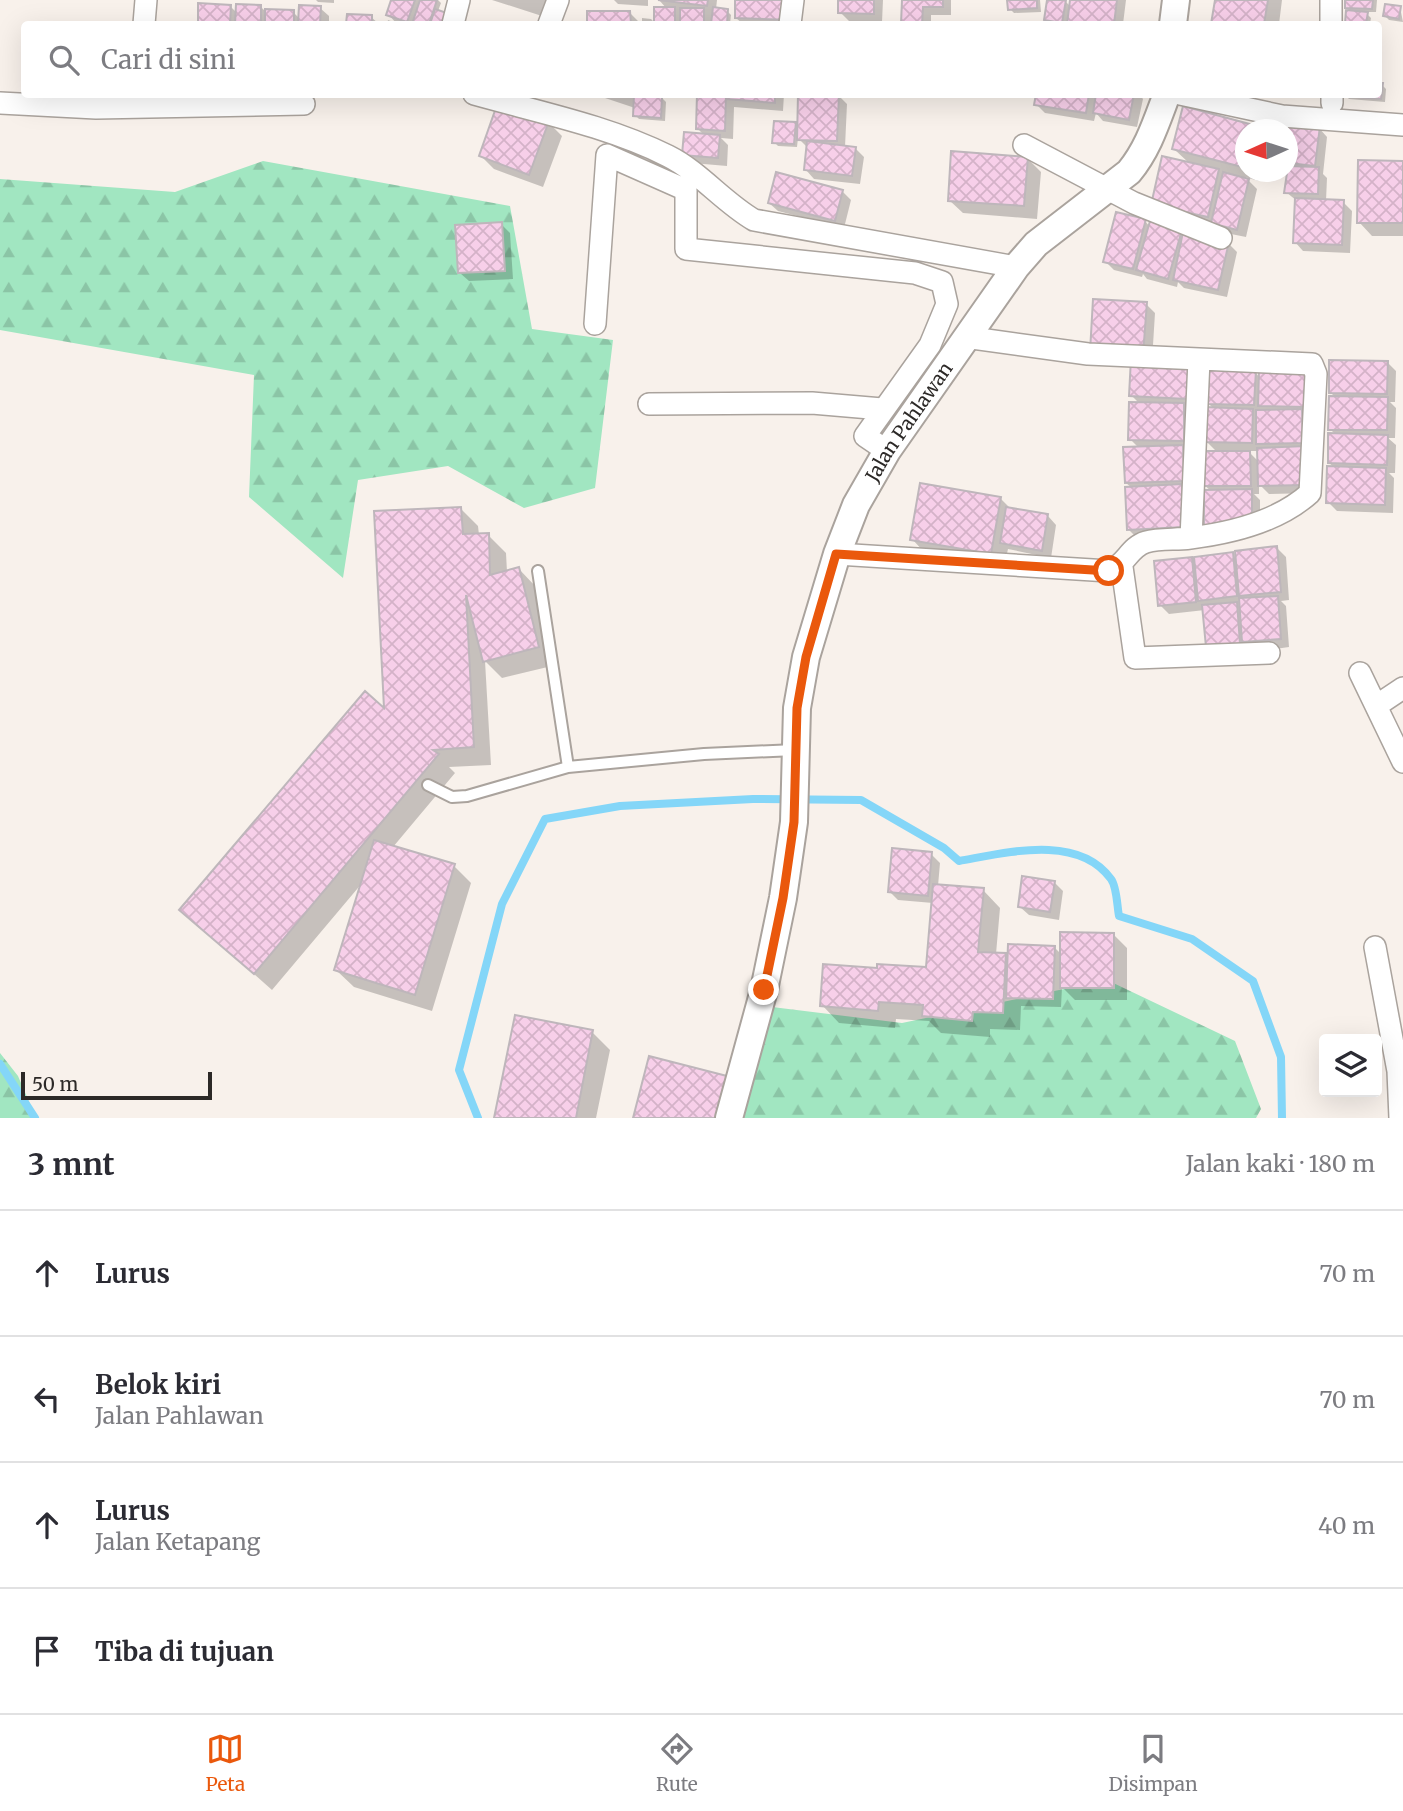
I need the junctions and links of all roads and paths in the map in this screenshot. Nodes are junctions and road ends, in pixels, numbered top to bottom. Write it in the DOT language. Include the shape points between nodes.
graph roads {
  1 [pos="146,0"];
  2 [pos="458,0"];
  3 [pos="558,0"];
  4 [pos="793,0"];
  5 [pos="1176,0"];
  6 [pos="1331,0"];
  7 [pos="144,21"];
  8 [pos="454,21"];
  9 [pos="550,21"];
  10 [pos="790,21"];
  11 [pos="1173,21"];
  12 [pos="1331,21"];
  13 [pos="500,98"];
  14 [pos="1166,98"];
  15 [pos="1199,98"];
  16 [pos="290,101"];
  17 [pos="527,102"];
  18 [pos="0,103"];
  19 [pos="1403,125"];
  20 [pos="1024,145"];
  21 [pos="1107,190"];
  22 [pos="1221,238"];
  23 [pos="1016,267"];
  24 [pos="595,324"];
  25 [pos="965,337"];
  26 [pos="1199,360"];
  27 [pos="649,404"];
  28 [pos="882,409"];
  29 [pos="887,452"];
  30 [pos="1191,538"];
  31 [pos="836,554"];
  32 [pos="1122,567"];
  33 [pos="537,572"];
  34 [pos="1269,653"];
  35 [pos="1360,673"];
  36 [pos="1403,688"];
  37 [pos="1376,706"];
  38 [pos="794,750"];
  39 [pos="1403,762"];
  40 [pos="568,766"];
  41 [pos="428,785"];
  42 [pos="1375,947"];
  43 [pos="729,1118"];
  44 [pos="1400,1118"];
  1 -- 7 [label="street"];
  2 -- 8 [label="street"];
  3 -- 9 [label="street"];
  4 -- 10 [label="street"];
  5 -- 11 [label="street"];
  6 -- 12 [label="street"];
  13 -- 17 [label="street"];
  14 -- 21 [label="street, Jalan Pahlawan" via="1148,147 1129,172"];
  15 -- 19 [label="street" via="1282,116"];
  16 -- 18 [label="street" via="96,108"];
  17 -- 23 [label="street" via="668,156 732,208 754,220"];
  20 -- 21 [label="street"];
  21 -- 22 [label="street"];
  21 -- 23 [label="street, Jalan Pahlawan" via="1036,244"];
  23 -- 25 [label="street, Jalan Pahlawan"];
  24 -- 28 [label="street" via="607,155 686,190 686,249 915,273 942,282 947,303 930,345"];
  25 -- 26 [label="street" via="1088,354"];
  25 -- 29 [label="street, Jalan Pahlawan"];
  26 -- 30 [label="street"];
  26 -- 30 [label="street" via="1312,364 1317,374 1310,494 1254,526"];
  27 -- 28 [label="street" via="799,403"];
  28 -- 29 [label="street" via="865,436"];
  29 -- 31 [label="street, Jalan Pahlawan" via="856,505"];
  30 -- 32 [label="street" via="1146,542 1129,554"];
  31 -- 32 [label="street" via="1109,571"];
  31 -- 38 [label="street, Jalan Pahlawan" via="806,657"];
  32 -- 34 [label="street" via="1135,658"];
  33 -- 40 [label="lane"];
  35 -- 37 [label="street"];
  36 -- 37 [label="street"];
  37 -- 39 [label="street"];
  38 -- 40 [label="lane"];
  38 -- 43 [label="street, Jalan Pahlawan" via="794,822 783,898"];
  40 -- 41 [label="lane" via="467,796 452,797"];
  42 -- 44 [label="street" via="1398,1071"];
}
